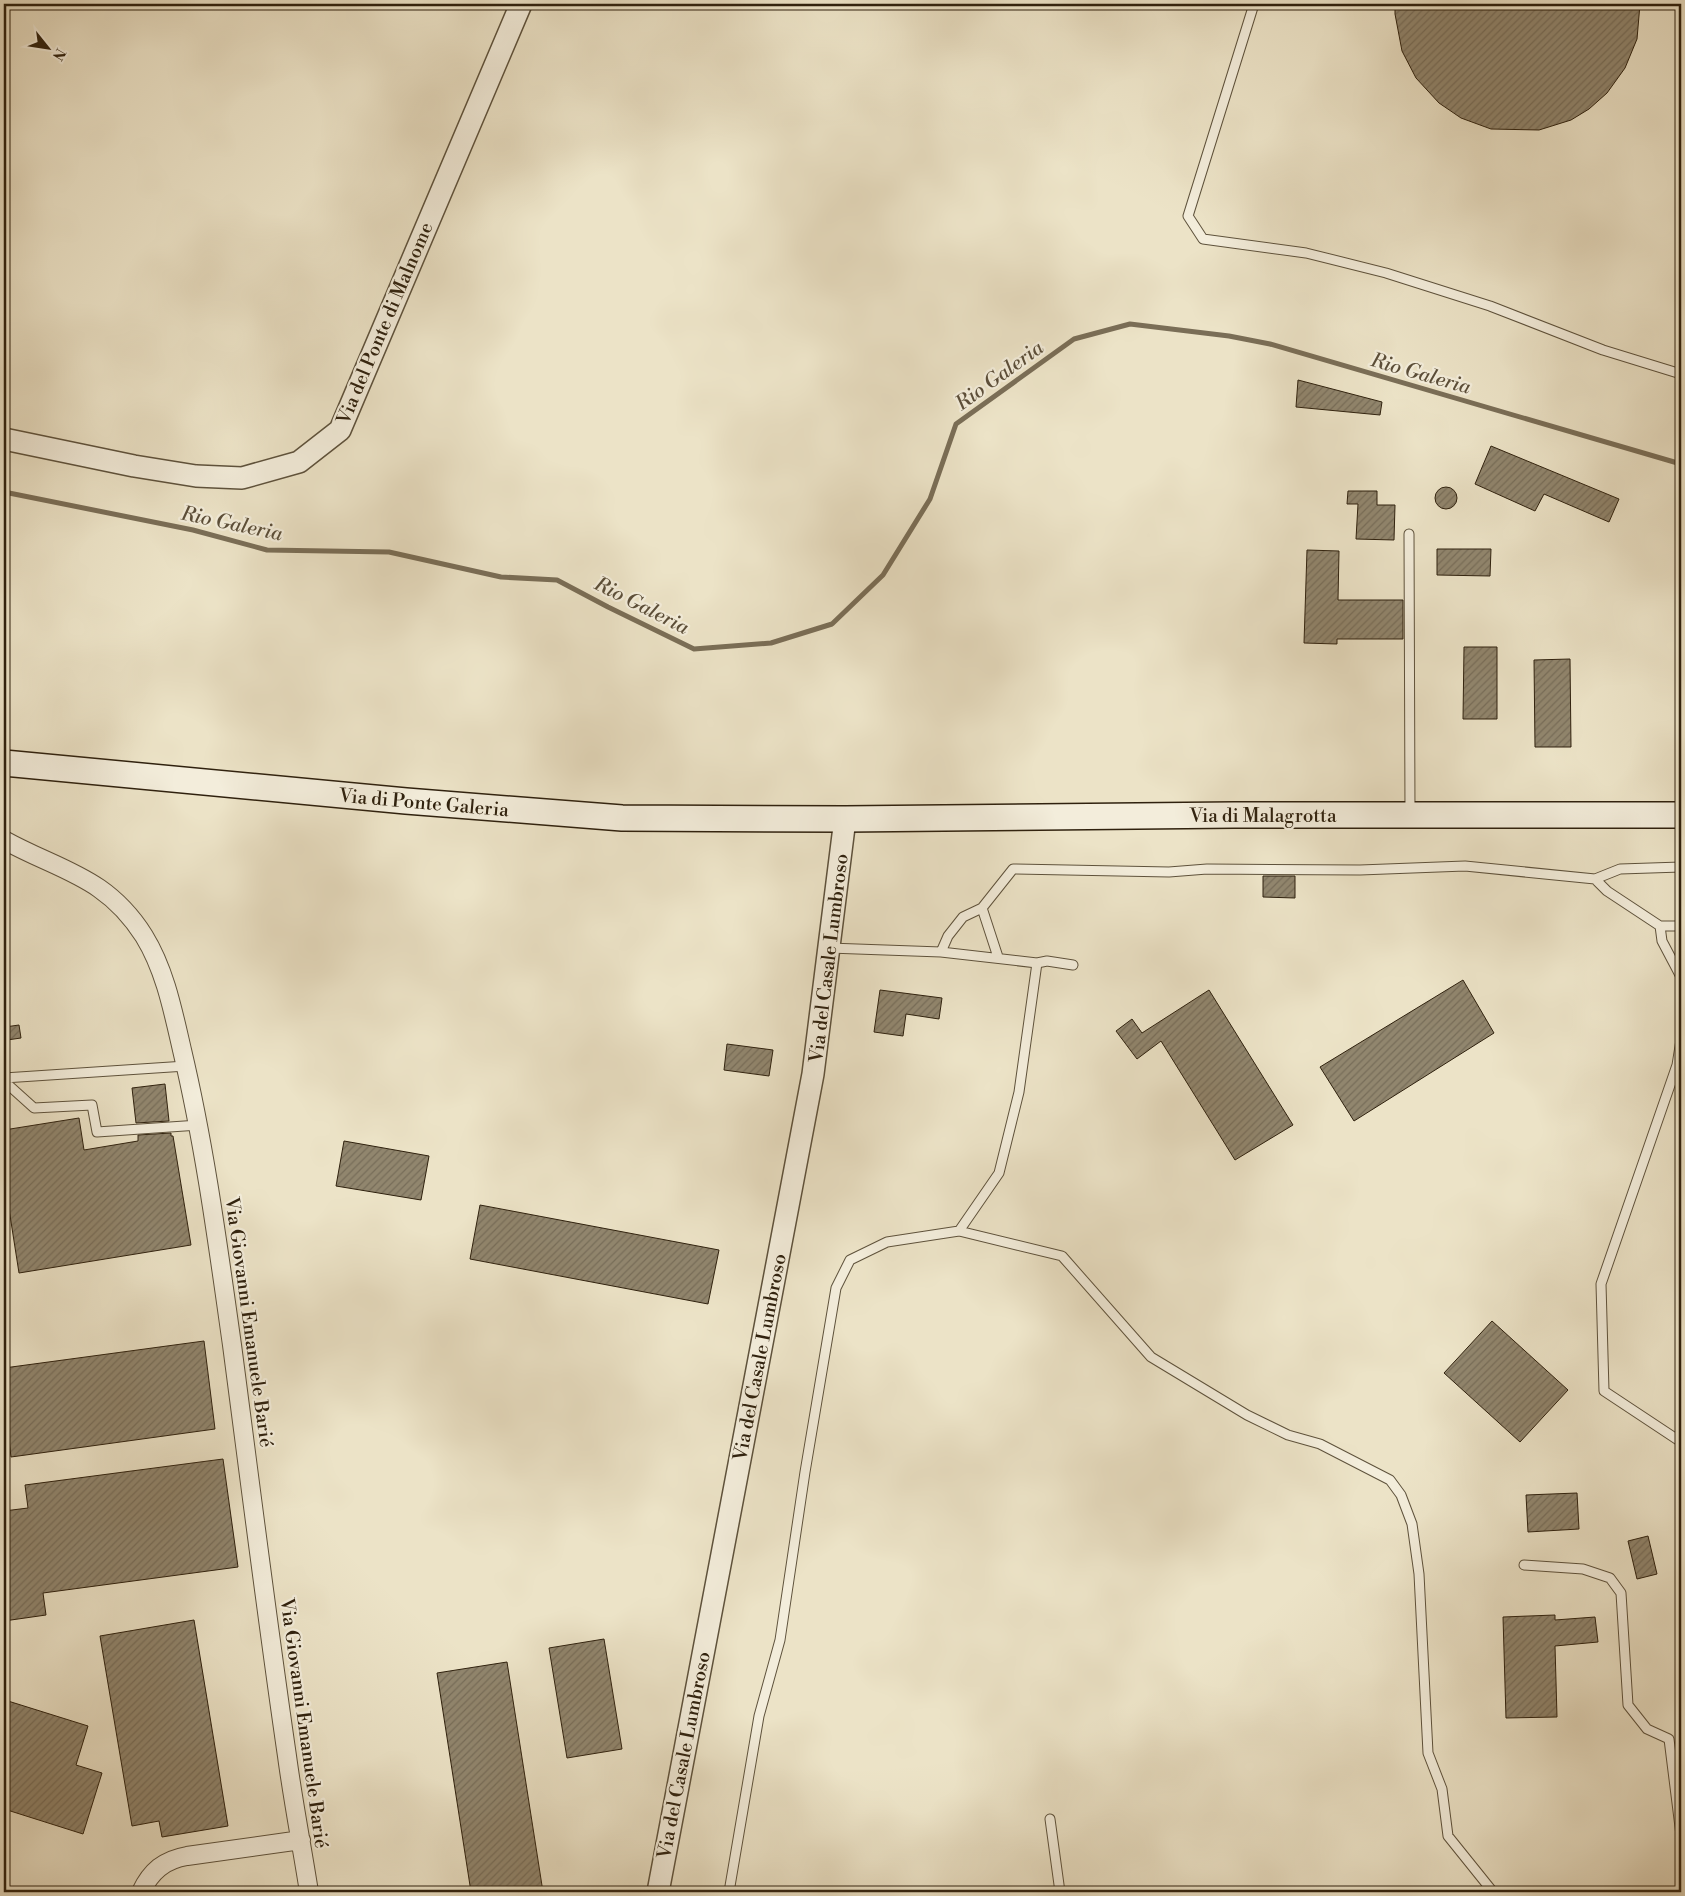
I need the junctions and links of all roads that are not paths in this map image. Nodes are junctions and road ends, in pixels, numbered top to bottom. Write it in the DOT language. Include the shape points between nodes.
graph roads {
  1 [pos="521,4"];
  2 [pos="1254,4"];
  3 [pos="1681,374"];
  4 [pos="4,438"];
  5 [pos="1409,534"];
  6 [pos="4,762"];
  7 [pos="1681,814"];
  8 [pos="1410,815"];
  9 [pos="845,819"];
  10 [pos="4,840"];
  11 [pos="1681,867"];
  12 [pos="1595,879"];
  13 [pos="982,908"];
  14 [pos="1660,926"];
  15 [pos="1681,926"];
  16 [pos="829,948"];
  17 [pos="941,952"];
  18 [pos="998,957"];
  19 [pos="1037,962"];
  20 [pos="1073,965"];
  21 [pos="1681,977"];
  22 [pos="1681,1040"];
  23 [pos="186,1066"];
  24 [pos="4,1079"];
  25 [pos="199,1125"];
  26 [pos="959,1231"];
  27 [pos="1681,1442"];
  28 [pos="1524,1566"];
  29 [pos="1050,1819"];
  30 [pos="1681,1835"];
  31 [pos="301,1840"];
  32 [pos="141,1892"];
  33 [pos="308,1892"];
  34 [pos="658,1892"];
  35 [pos="729,1892"];
  36 [pos="1060,1892"];
  37 [pos="1493,1892"];
  1 -- 4 [label="street, Via del Ponte di Malnome" via="340,430 299,462 242,478 196,476 134,466"];
  2 -- 3 [label="lane" via="1188,216 1203,239 1306,253 1386,273 1490,306 1603,350"];
  5 -- 8 [label="lane"];
  6 -- 9 [label="main road, Via di Ponte Galeria" via="406,801 622,818"];
  7 -- 8 [label="main road, Via di Malagrotta"];
  8 -- 9 [label="main road, Via di Malagrotta"];
  9 -- 16 [label="street, Via del Casale Lumbroso"];
  10 -- 23 [label="street, Via Giovanni Emanuele Barié" via="89,881 134,921 153,953 167,988"];
  11 -- 12 [label="lane" via="1620,869"];
  12 -- 13 [label="lane" via="1465,866 1169,872 1013,869"];
  12 -- 14 [label="lane" via="1607,891"];
  13 -- 17 [label="lane" via="963,917 948,936"];
  13 -- 18 [label="lane"];
  14 -- 15 [label="lane"];
  14 -- 21 [label="lane" via="1662,941"];
  16 -- 17 [label="lane"];
  16 -- 34 [label="street, Via del Casale Lumbroso" via="813,1074"];
  17 -- 18 [label="lane"];
  18 -- 19 [label="lane"];
  19 -- 20 [label="lane"];
  19 -- 26 [label="lane" via="1019,1092 999,1173"];
  22 -- 27 [label="lane" via="1677,1065 1601,1284 1604,1390"];
  23 -- 24 [label="lane"];
  23 -- 25 [label="street, Via Giovanni Emanuele Barié"];
  24 -- 25 [label="lane" via="34,1108 92,1105 98,1132"];
  25 -- 31 [label="street, Via Giovanni Emanuele Barié" via="211,1191 287,1758"];
  26 -- 35 [label="lane" via="887,1242 850,1260 836,1288 780,1640 759,1716"];
  26 -- 37 [label="lane" via="1062,1256 1151,1357 1247,1414 1288,1434 1320,1444 1390,1480 1401,1495 1412,1524 1419,1574 1428,1753 1442,1789 1448,1836"];
  28 -- 30 [label="lane" via="1583,1568 1610,1578 1621,1593 1628,1705 1647,1728 1669,1739"];
  29 -- 36 [label="lane"];
  31 -- 32 [label="street" via="174,1859 154,1871"];
  31 -- 33 [label="street, Via Giovanni Emanuele Barié"];
}
